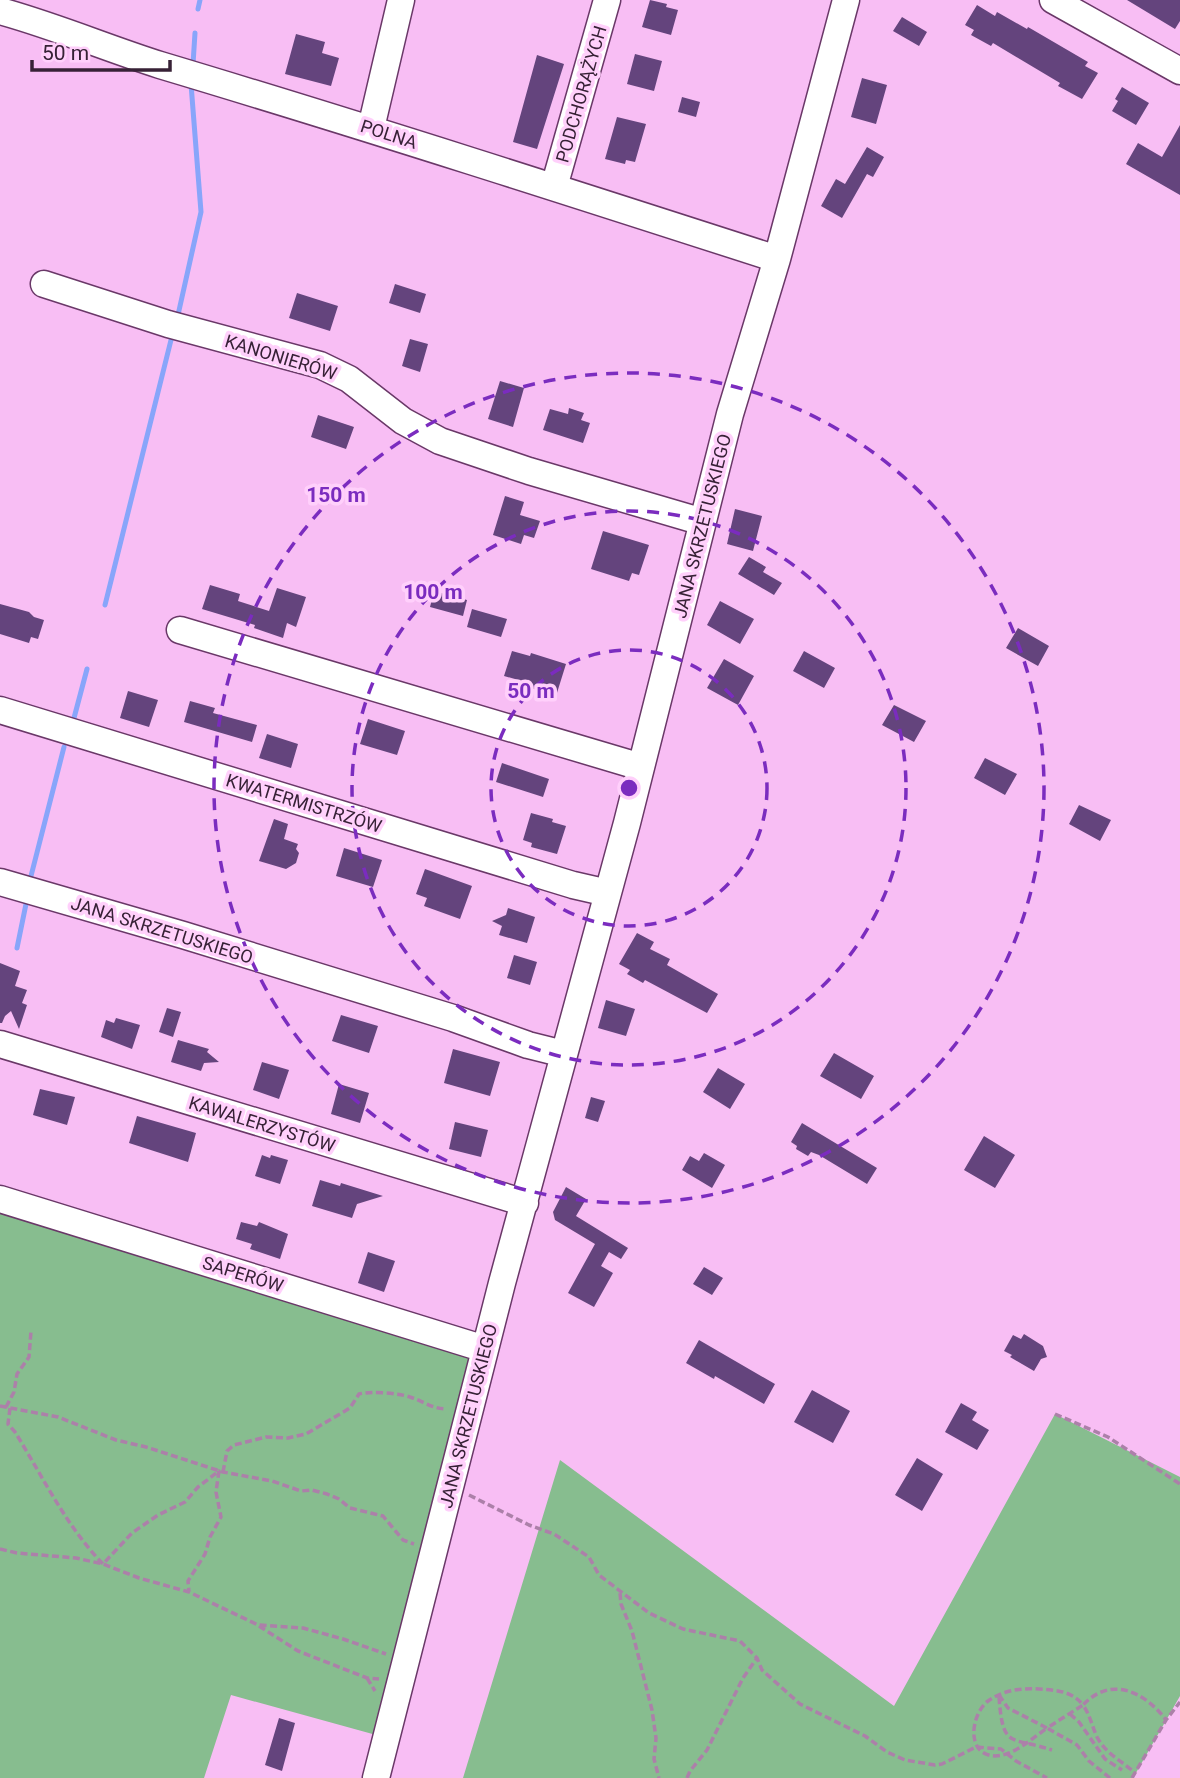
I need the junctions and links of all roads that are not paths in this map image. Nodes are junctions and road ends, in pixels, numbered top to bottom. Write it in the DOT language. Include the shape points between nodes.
graph roads {
  1 [pos="401,0"];
  2 [pos="607,0"];
  3 [pos="846,0"];
  4 [pos="1053,0"];
  5 [pos="0,11"];
  6 [pos="45,11"];
  7 [pos="1180,71"];
  8 [pos="371,128"];
  9 [pos="554,187"];
  10 [pos="777,259"];
  11 [pos="44,284"];
  12 [pos="703,522"];
  13 [pos="180,630"];
  14 [pos="0,710"];
  15 [pos="640,767"];
  16 [pos="0,882"];
  17 [pos="608,893"];
  18 [pos="0,1044"];
  19 [pos="564,1054"];
  20 [pos="0,1199"];
  21 [pos="525,1203"];
  22 [pos="485,1349"];
  23 [pos="376,1778"];
  1 -- 8 [label="street"];
  2 -- 9 [label="street, PODCHORĄŻYCH"];
  3 -- 10 [label="street, JANA SKRZETUSKIEGO"];
  4 -- 7 [label="street"];
  5 -- 6 [label="street, POLNA"];
  6 -- 8 [label="street, POLNA" via="156,64"];
  8 -- 9 [label="street, POLNA"];
  9 -- 10 [label="street, POLNA"];
  10 -- 12 [label="street, JANA SKRZETUSKIEGO"];
  11 -- 12 [label="street, KANONIERÓW" via="320,365 349,379 403,421 440,441"];
  12 -- 15 [label="street, JANA SKRZETUSKIEGO"];
  13 -- 15 [label="street"];
  14 -- 17 [label="street, KWATERMISTRZÓW"];
  15 -- 17 [label="street, JANA SKRZETUSKIEGO"];
  16 -- 19 [label="street, JANA SKRZETUSKIEGO"];
  17 -- 19 [label="street, JANA SKRZETUSKIEGO"];
  18 -- 21 [label="street, KAWALERZYSTÓW"];
  19 -- 21 [label="street, JANA SKRZETUSKIEGO"];
  20 -- 22 [label="street, SAPERÓW"];
  21 -- 22 [label="street, JANA SKRZETUSKIEGO"];
  22 -- 23 [label="street, JANA SKRZETUSKIEGO"];
}
